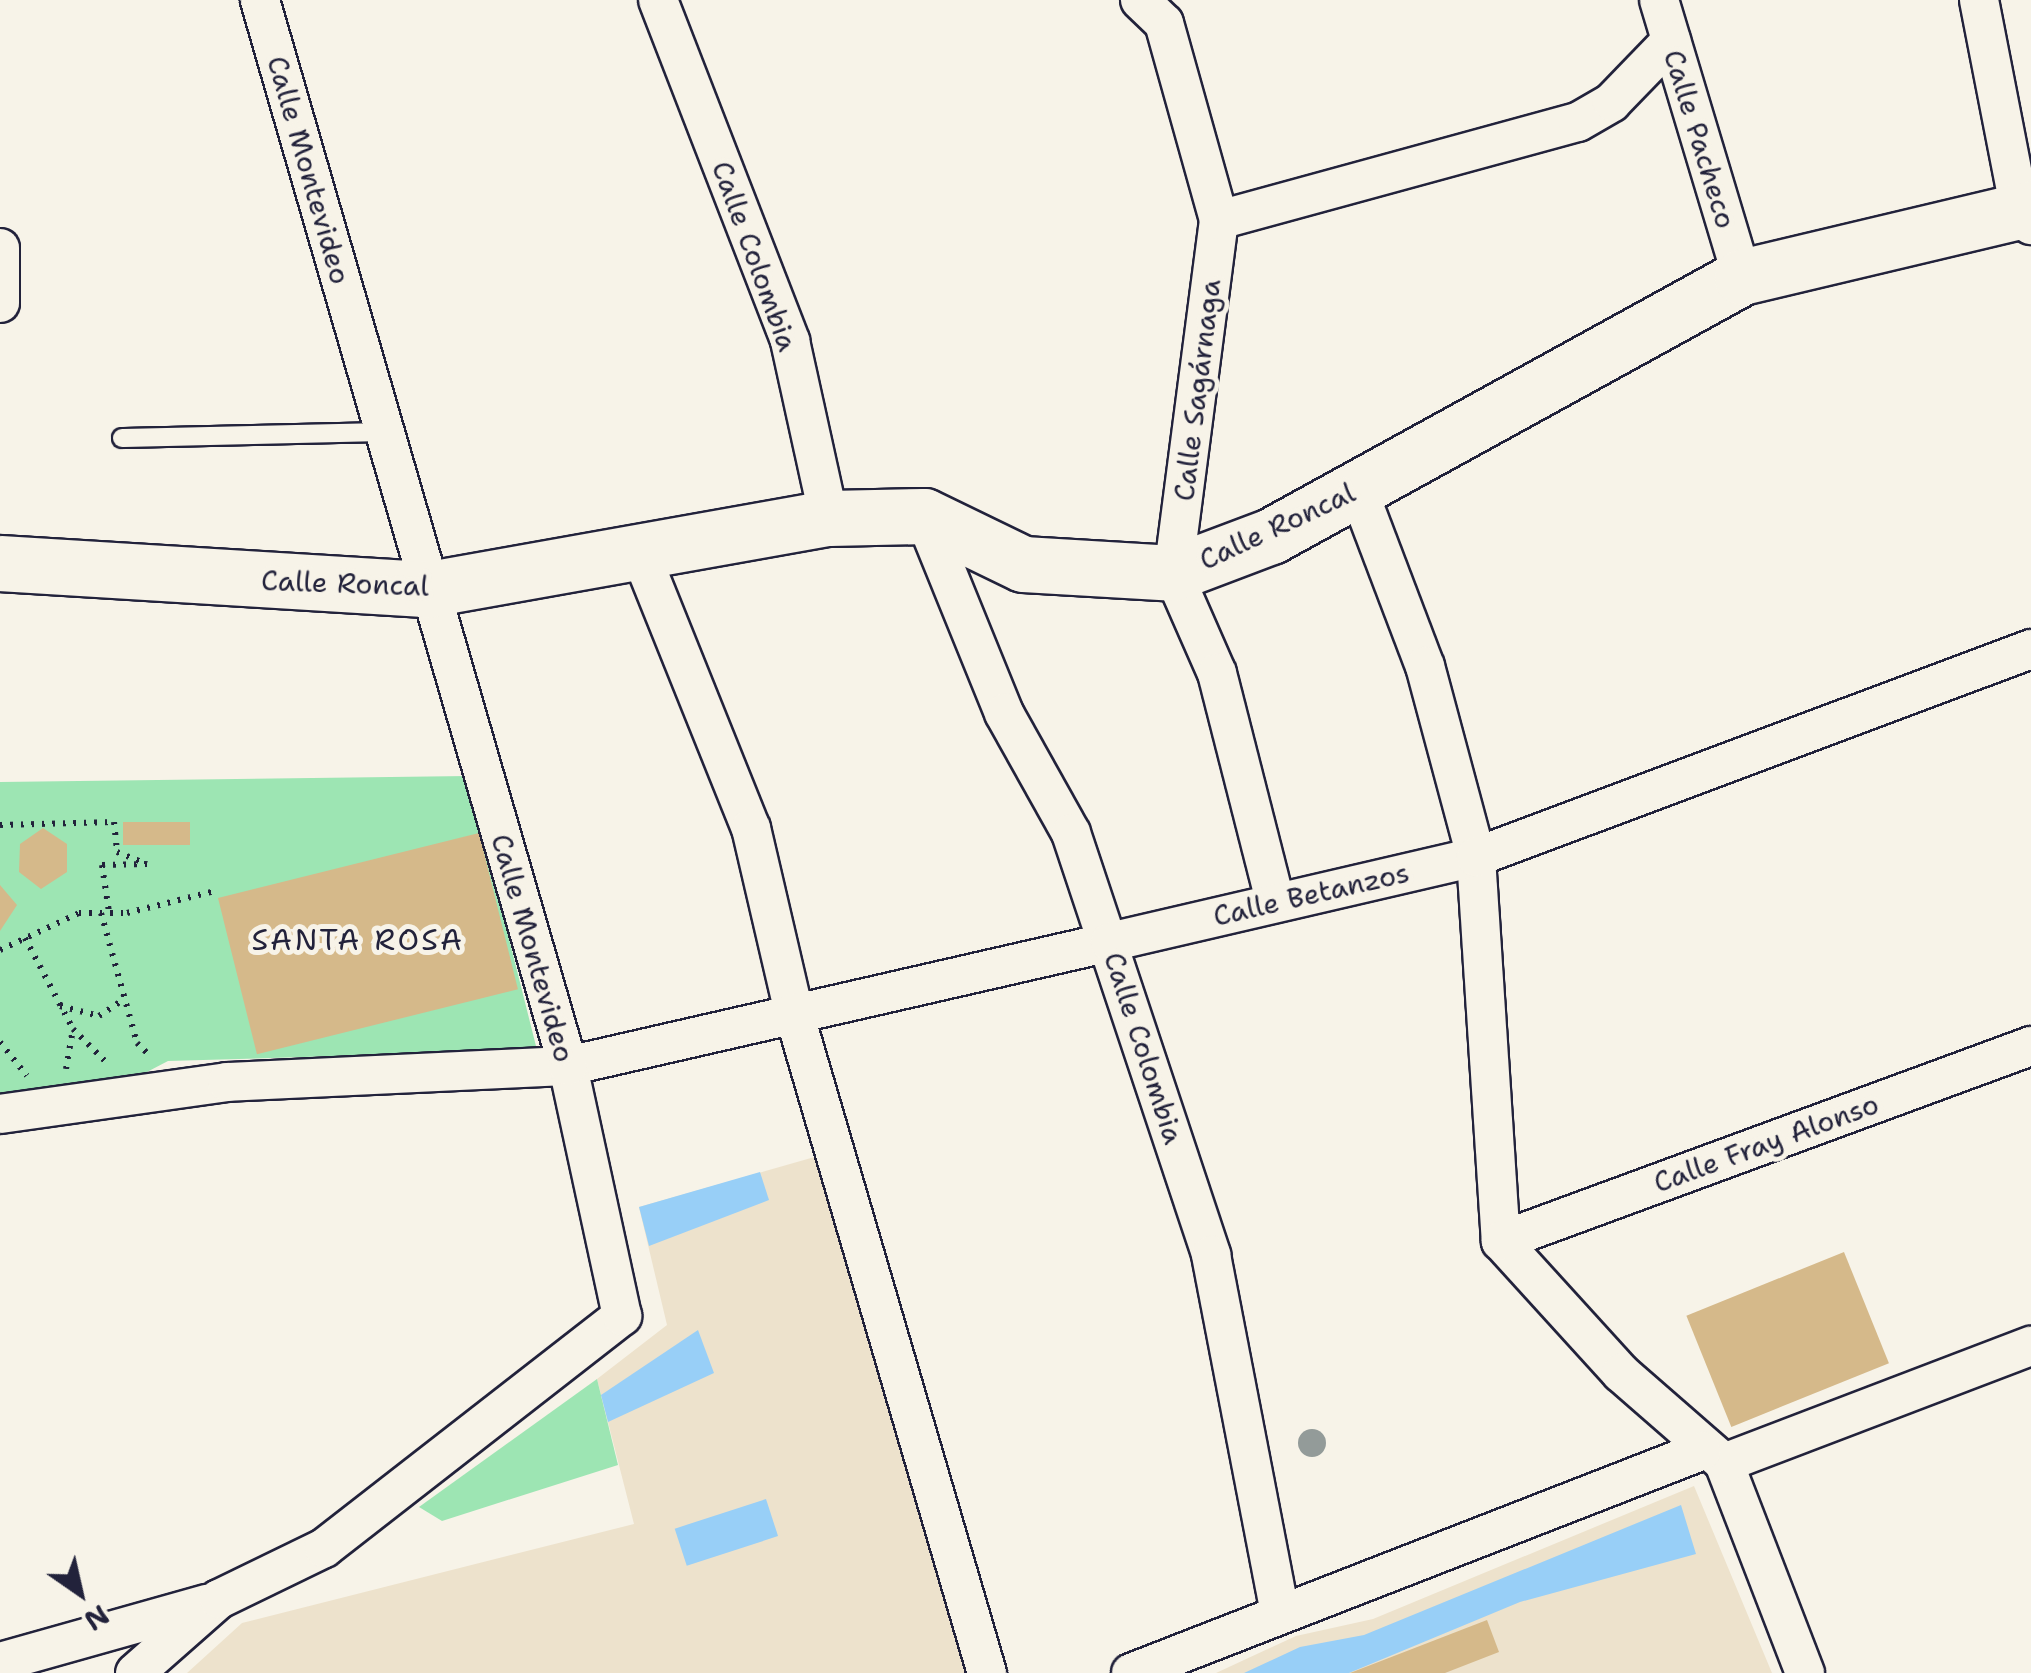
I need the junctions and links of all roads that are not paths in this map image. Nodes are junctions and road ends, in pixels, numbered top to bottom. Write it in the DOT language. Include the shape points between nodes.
graph roads {
  1 [pos="260,0"];
  2 [pos="658,0"];
  3 [pos="1140,0"];
  4 [pos="1659,0"];
  5 [pos="1980,0"];
  6 [pos="1670,42"];
  7 [pos="2027,214"];
  8 [pos="1219,220"];
  9 [pos="0,248"];
  10 [pos="1742,277"];
  11 [pos="0,303"];
  12 [pos="384,432"];
  13 [pos="122,438"];
  14 [pos="1358,490"];
  15 [pos="924,516"];
  16 [pos="829,518"];
  17 [pos="639,550"];
  18 [pos="0,563"];
  19 [pos="1173,573"];
  20 [pos="428,589"];
  21 [pos="2031,649"];
  22 [pos="1476,857"];
  23 [pos="1275,901"];
  24 [pos="1110,942"];
  25 [pos="794,1013"];
  26 [pos="2031,1046"];
  27 [pos="568,1066"];
  28 [pos="0,1114"];
  29 [pos="1500,1241"];
  30 [pos="2031,1346"];
  31 [pos="1712,1457"];
  32 [pos="219,1600"];
  33 [pos="1279,1610"];
  34 [pos="0,1662"];
  35 [pos="135,1673"];
  36 [pos="986,1673"];
  37 [pos="1131,1673"];
  38 [pos="1805,1673"];
  1 -- 12 [label="street, Calle Montevideo"];
  2 -- 16 [label="street, Calle Colombia" via="790,341"];
  3 -- 8 [label="street, Calle Sagárnaga" via="1164,23"];
  4 -- 6 [label="street, Calle Pacheco"];
  5 -- 7 [label="street"];
  6 -- 8 [label="street" via="1612,102 1578,122"];
  6 -- 10 [label="street, Calle Pacheco"];
  7 -- 10 [label="main road, Calle Roncal"];
  8 -- 19 [label="street, Calle Sagárnaga"];
  9 -- 11 [label="street"];
  10 -- 14 [label="main road, Calle Roncal"];
  12 -- 13 [label="lane"];
  12 -- 20 [label="street, Calle Montevideo"];
  14 -- 19 [label="main road, Calle Roncal"];
  14 -- 22 [label="street" via="1425,666"];
  15 -- 16 [label="main road, Calle Roncal"];
  15 -- 19 [label="main road, Calle Roncal" via="1023,564"];
  15 -- 24 [label="street, Calle Colombia" via="1004,713 1070,834"];
  16 -- 17 [label="main road, Calle Roncal"];
  17 -- 20 [label="main road, Calle Roncal"];
  17 -- 25 [label="street" via="750,828"];
  18 -- 20 [label="main road, Calle Roncal"];
  19 -- 23 [label="street" via="1217,673"];
  20 -- 27 [label="street, Calle Montevideo"];
  21 -- 22 [label="street, Calle Betanzos"];
  22 -- 23 [label="street, Calle Betanzos"];
  22 -- 29 [label="street"];
  23 -- 24 [label="street, Calle Betanzos"];
  24 -- 25 [label="street, Calle Betanzos"];
  24 -- 33 [label="street, Calle Colombia" via="1211,1255"];
  25 -- 27 [label="street, Calle Betanzos"];
  25 -- 36 [label="street"];
  26 -- 29 [label="street, Calle Fray Alonso"];
  27 -- 28 [label="street, Calle Betanzos" via="180,1089"];
  27 -- 32 [label="street, Calle Montevideo" via="622,1316 324,1548"];
  29 -- 31 [label="street"];
  30 -- 31 [label="street"];
  31 -- 33 [label="street"];
  31 -- 38 [label="street"];
  32 -- 34 [label="street"];
  32 -- 35 [label="street, Calle Montevideo"];
  33 -- 37 [label="street"];
}
